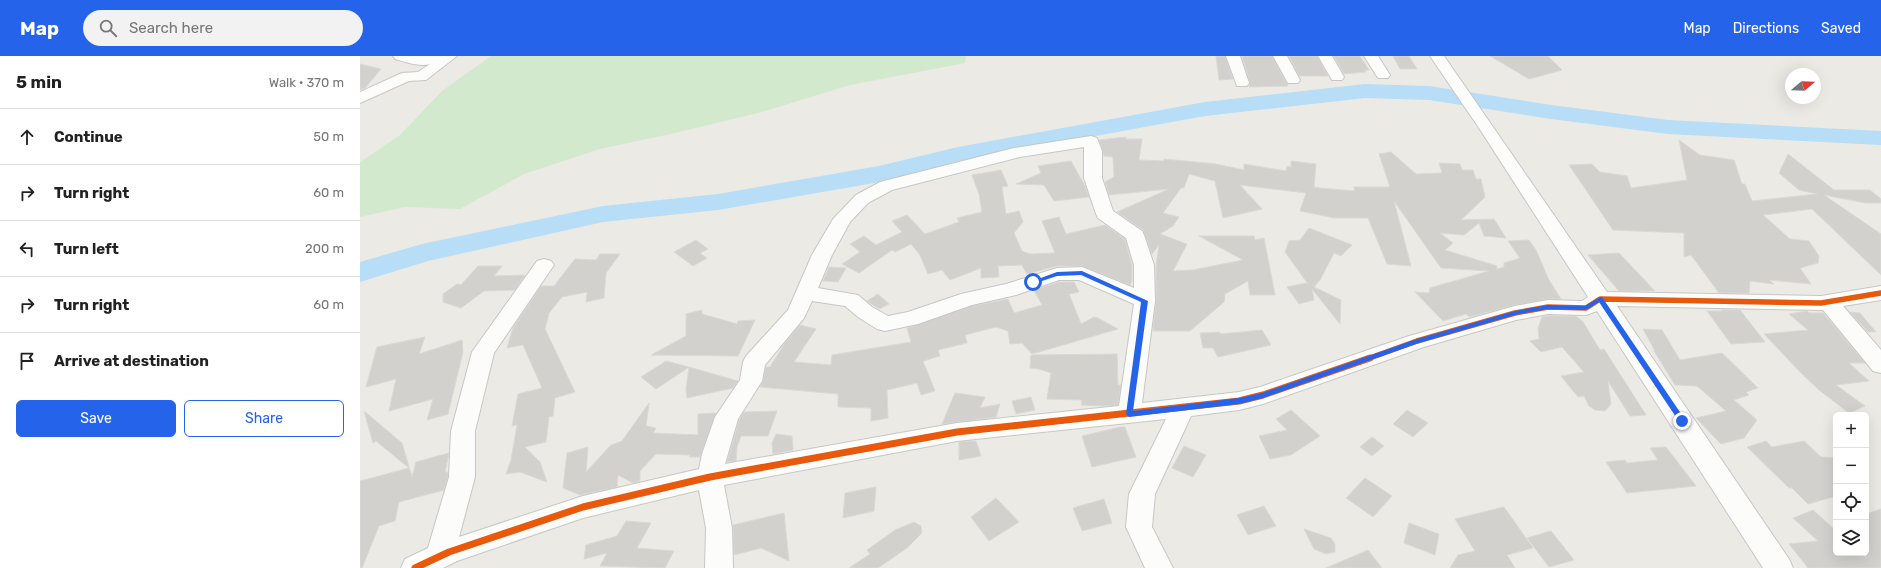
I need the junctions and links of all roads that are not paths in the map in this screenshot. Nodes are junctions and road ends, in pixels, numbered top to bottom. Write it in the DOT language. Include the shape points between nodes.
graph roads {
  1 [pos="400,56"];
  2 [pos="440,56"];
  3 [pos="450,56"];
  4 [pos="1233,56"];
  5 [pos="1280,56"];
  6 [pos="1325,56"];
  7 [pos="1371,56"];
  8 [pos="1437,56"];
  9 [pos="1383,75"];
  10 [pos="1337,77"];
  11 [pos="1293,80"];
  12 [pos="1242,83"];
  13 [pos="360,98"];
  14 [pos="544,265"];
  15 [pos="1881,293"];
  16 [pos="805,294"];
  17 [pos="1600,299"];
  18 [pos="1145,301"];
  19 [pos="1828,302"];
  20 [pos="1881,365"];
  21 [pos="1184,408"];
  22 [pos="1129,414"];
  23 [pos="710,477"];
  24 [pos="440,556"];
  25 [pos="415,568"];
  26 [pos="719,568"];
  27 [pos="1159,568"];
  28 [pos="1779,568"];
  1 -- 2 [label="street" via="424,61"];
  3 -- 13 [label="street" via="421,77 407,76"];
  4 -- 12 [label="street"];
  5 -- 11 [label="street"];
  6 -- 10 [label="street"];
  7 -- 9 [label="street"];
  8 -- 17 [label="street"];
  14 -- 24 [label="street" via="482,352 463,431 462,477"];
  15 -- 19 [label="street"];
  16 -- 18 [label="street" via="851,300 885,324 911,319 968,299 1010,290 1057,274 1082,273"];
  16 -- 18 [label="street" via="822,255 842,219 862,199 880,189 1020,152 1091,141 1094,151 1093,178 1105,214 1135,235 1144,265"];
  16 -- 23 [label="street" via="797,313 754,362 751,381 727,417 714,454"];
  17 -- 19 [label="street"];
  17 -- 21 [label="street" via="1586,308 1548,307 1515,313 1417,341 1263,396"];
  17 -- 28 [label="street"];
  18 -- 22 [label="street"];
  19 -- 20 [label="street"];
  21 -- 22 [label="street"];
  21 -- 27 [label="street" via="1142,494 1139,527"];
  22 -- 23 [label="street" via="957,432"];
  23 -- 24 [label="street" via="584,506"];
  23 -- 26 [label="street" via="719,528"];
  24 -- 25 [label="street"];
}
